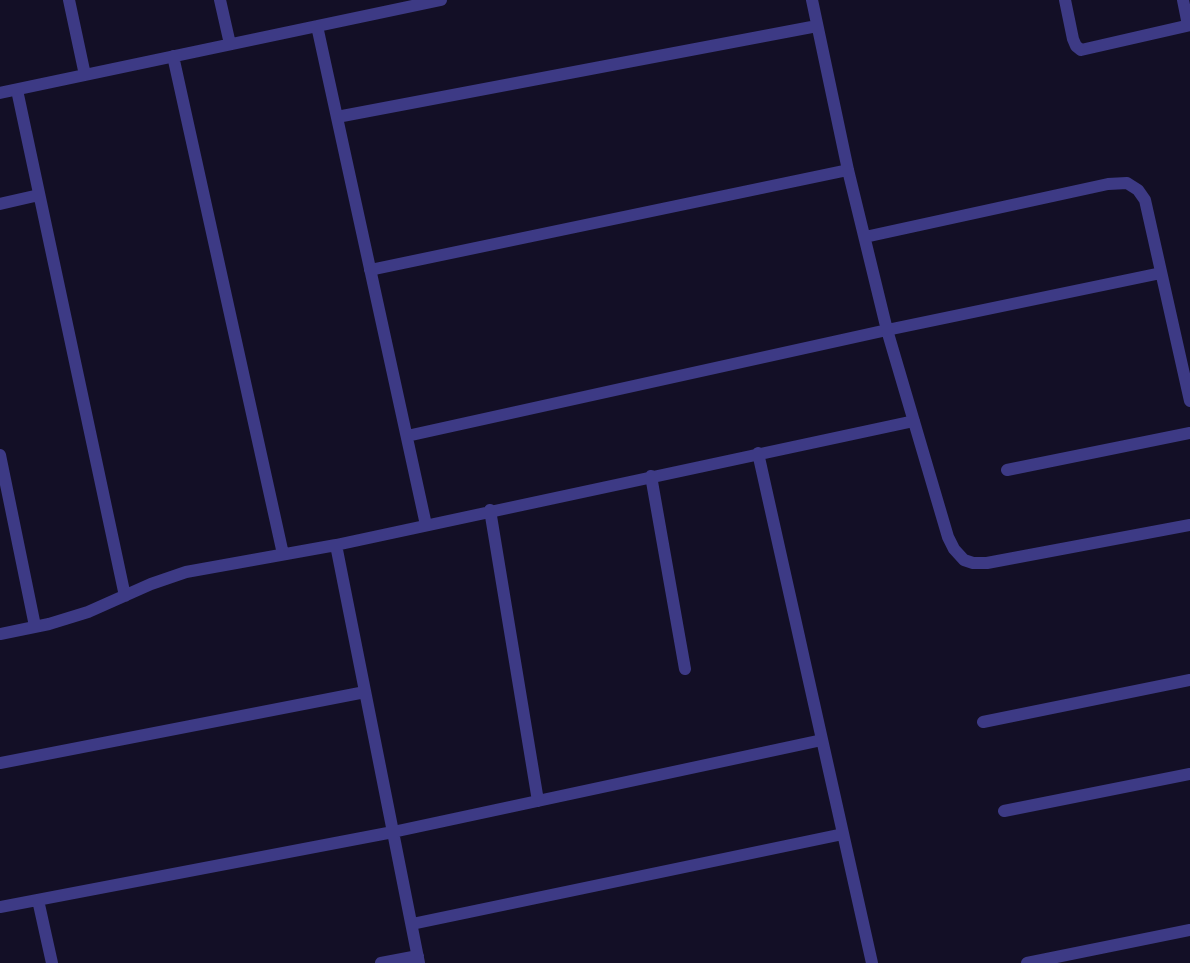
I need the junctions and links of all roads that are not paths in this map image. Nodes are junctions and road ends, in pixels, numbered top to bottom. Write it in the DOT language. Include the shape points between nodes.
graph roads {
  1 [pos="69,0"];
  2 [pos="220,0"];
  3 [pos="441,0"];
  4 [pos="812,0"];
  5 [pos="1065,0"];
  6 [pos="1183,0"];
  7 [pos="1189,25"];
  8 [pos="317,26"];
  9 [pos="817,26"];
  10 [pos="230,44"];
  11 [pos="173,56"];
  12 [pos="84,75"];
  13 [pos="16,90"];
  14 [pos="0,93"];
  15 [pos="337,117"];
  16 [pos="848,170"];
  17 [pos="39,195"];
  18 [pos="0,204"];
  19 [pos="865,237"];
  20 [pos="370,270"];
  21 [pos="1161,273"];
  22 [pos="887,330"];
  23 [pos="1190,401"];
  24 [pos="914,421"];
  25 [pos="1190,433"];
  26 [pos="407,436"];
  27 [pos="758,453"];
  28 [pos="0,455"];
  29 [pos="1007,470"];
  30 [pos="651,476"];
  31 [pos="3,482"];
  32 [pos="490,510"];
  33 [pos="1190,524"];
  34 [pos="426,525"];
  35 [pos="336,544"];
  36 [pos="283,554"];
  37 [pos="125,596"];
  38 [pos="35,626"];
  39 [pos="0,634"];
  40 [pos="685,669"];
  41 [pos="1190,680"];
  42 [pos="365,692"];
  43 [pos="983,722"];
  44 [pos="822,740"];
  45 [pos="0,763"];
  46 [pos="1190,774"];
  47 [pos="538,801"];
  48 [pos="1004,811"];
  49 [pos="393,832"];
  50 [pos="843,834"];
  51 [pos="38,900"];
  52 [pos="0,907"];
  53 [pos="412,924"];
  54 [pos="1190,930"];
  55 [pos="419,959"];
  56 [pos="52,963"];
  57 [pos="381,963"];
  58 [pos="872,963"];
  59 [pos="1028,963"];
  1 -- 12 [label="street"];
  2 -- 10 [label="street"];
  3 -- 8 [label="street"];
  4 -- 9 [label="street"];
  5 -- 7 [label="street" via="1073,39 1081,50"];
  6 -- 7 [label="street"];
  8 -- 10 [label="street"];
  8 -- 15 [label="street"];
  9 -- 15 [label="street"];
  9 -- 16 [label="street"];
  10 -- 11 [label="street"];
  11 -- 12 [label="street"];
  11 -- 36 [label="street"];
  12 -- 13 [label="street"];
  13 -- 14 [label="street"];
  13 -- 17 [label="street"];
  15 -- 20 [label="street"];
  16 -- 19 [label="street"];
  16 -- 20 [label="street"];
  17 -- 18 [label="street"];
  17 -- 37 [label="street"];
  19 -- 21 [label="street" via="1108,184 1127,183 1145,200"];
  19 -- 22 [label="street"];
  20 -- 26 [label="street"];
  21 -- 22 [label="street"];
  21 -- 23 [label="street"];
  22 -- 24 [label="street"];
  22 -- 26 [label="street"];
  24 -- 27 [label="street"];
  24 -- 33 [label="street" via="948,537 964,560 987,563"];
  25 -- 29 [label="street"];
  26 -- 34 [label="street"];
  27 -- 30 [label="street"];
  27 -- 44 [label="street"];
  28 -- 31 [label="street"];
  30 -- 32 [label="street"];
  30 -- 40 [label="street"];
  31 -- 38 [label="street"];
  32 -- 34 [label="street"];
  32 -- 47 [label="street"];
  34 -- 35 [label="street"];
  35 -- 36 [label="street"];
  35 -- 42 [label="street"];
  36 -- 37 [label="street" via="186,572"];
  37 -- 38 [label="street" via="88,612"];
  38 -- 39 [label="street"];
  41 -- 43 [label="street"];
  42 -- 45 [label="street"];
  42 -- 49 [label="street"];
  44 -- 47 [label="street"];
  44 -- 50 [label="street"];
  46 -- 48 [label="street"];
  47 -- 49 [label="street"];
  49 -- 51 [label="street"];
  49 -- 53 [label="street"];
  50 -- 53 [label="street"];
  50 -- 58 [label="street"];
  51 -- 52 [label="street"];
  51 -- 56 [label="street"];
  53 -- 55 [label="street"];
  54 -- 59 [label="street"];
  55 -- 57 [label="street"];
}
